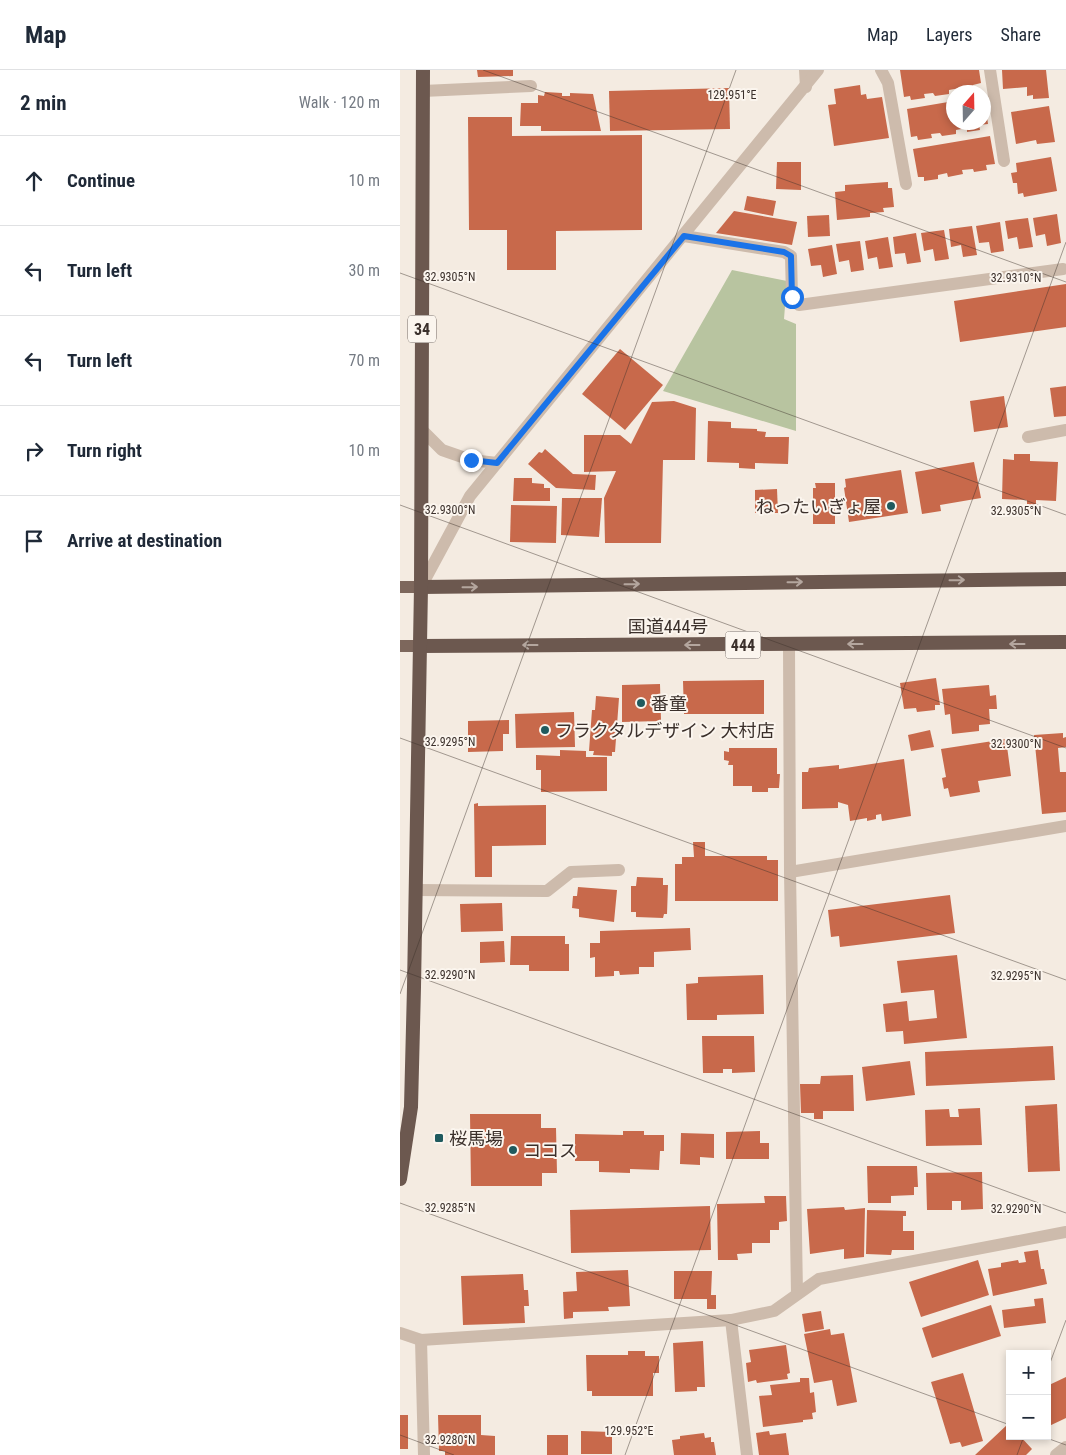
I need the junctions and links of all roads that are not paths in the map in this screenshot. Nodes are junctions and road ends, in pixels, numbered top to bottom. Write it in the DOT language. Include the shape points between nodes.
graph roads {
  1 [pos="423,70"];
  2 [pos="805,70"];
  3 [pos="818,70"];
  4 [pos="881,70"];
  5 [pos="990,70"];
  6 [pos="531,86"];
  7 [pos="806,87"];
  8 [pos="423,91"];
  9 [pos="1004,161"];
  10 [pos="906,184"];
  11 [pos="684,236"];
  12 [pos="1062,269"];
  13 [pos="422,430"];
  14 [pos="1066,430"];
  15 [pos="1028,437"];
  16 [pos="497,463"];
  17 [pos="1066,579"];
  18 [pos="400,587"];
  19 [pos="421,587"];
  20 [pos="1066,642"];
  21 [pos="789,644"];
  22 [pos="400,646"];
  23 [pos="420,646"];
  24 [pos="1066,826"];
  25 [pos="619,870"];
  26 [pos="790,872"];
  27 [pos="416,890"];
  28 [pos="400,1178"];
  29 [pos="1066,1232"];
  30 [pos="797,1294"];
  31 [pos="731,1320"];
  32 [pos="400,1333"];
  33 [pos="421,1340"];
  34 [pos="1066,1447"];
  35 [pos="424,1455"];
  36 [pos="747,1455"];
  37 [pos="1056,1455"];
  1 -- 8 [label="highway, 34"];
  2 -- 7 [label="street"];
  3 -- 7 [label="street"];
  4 -- 10 [label="street" via="888,83"];
  5 -- 9 [label="street"];
  6 -- 8 [label="street"];
  7 -- 11 [label="street"];
  8 -- 13 [label="highway, 34"];
  11 -- 12 [label="street" via="784,252 791,256 792,297 799,305"];
  11 -- 16 [label="street"];
  13 -- 16 [label="street" via="442,450 471,460"];
  13 -- 19 [label="highway, 34"];
  14 -- 15 [label="street"];
  16 -- 19 [label="street" via="470,496"];
  19 -- 17 [label="highway, one-way"];
  18 -- 19 [label="main road"];
  19 -- 23 [label="highway, 34"];
  20 -- 21 [label="highway, 国道444号 / 444, one-way"];
  21 -- 23 [label="highway, 国道444号 / 444, one-way"];
  21 -- 26 [label="street"];
  22 -- 23 [label="main road"];
  23 -- 27 [label="highway, 34"];
  24 -- 26 [label="street"];
  25 -- 27 [label="street" via="571,872 547,891"];
  26 -- 30 [label="street"];
  27 -- 28 [label="highway, 34" via="411,1107"];
  29 -- 30 [label="street" via="819,1279"];
  30 -- 31 [label="street" via="774,1311"];
  31 -- 33 [label="street"];
  31 -- 36 [label="street"];
  32 -- 33 [label="street"];
  33 -- 35 [label="street"];
  34 -- 37 [label="street"];
}
